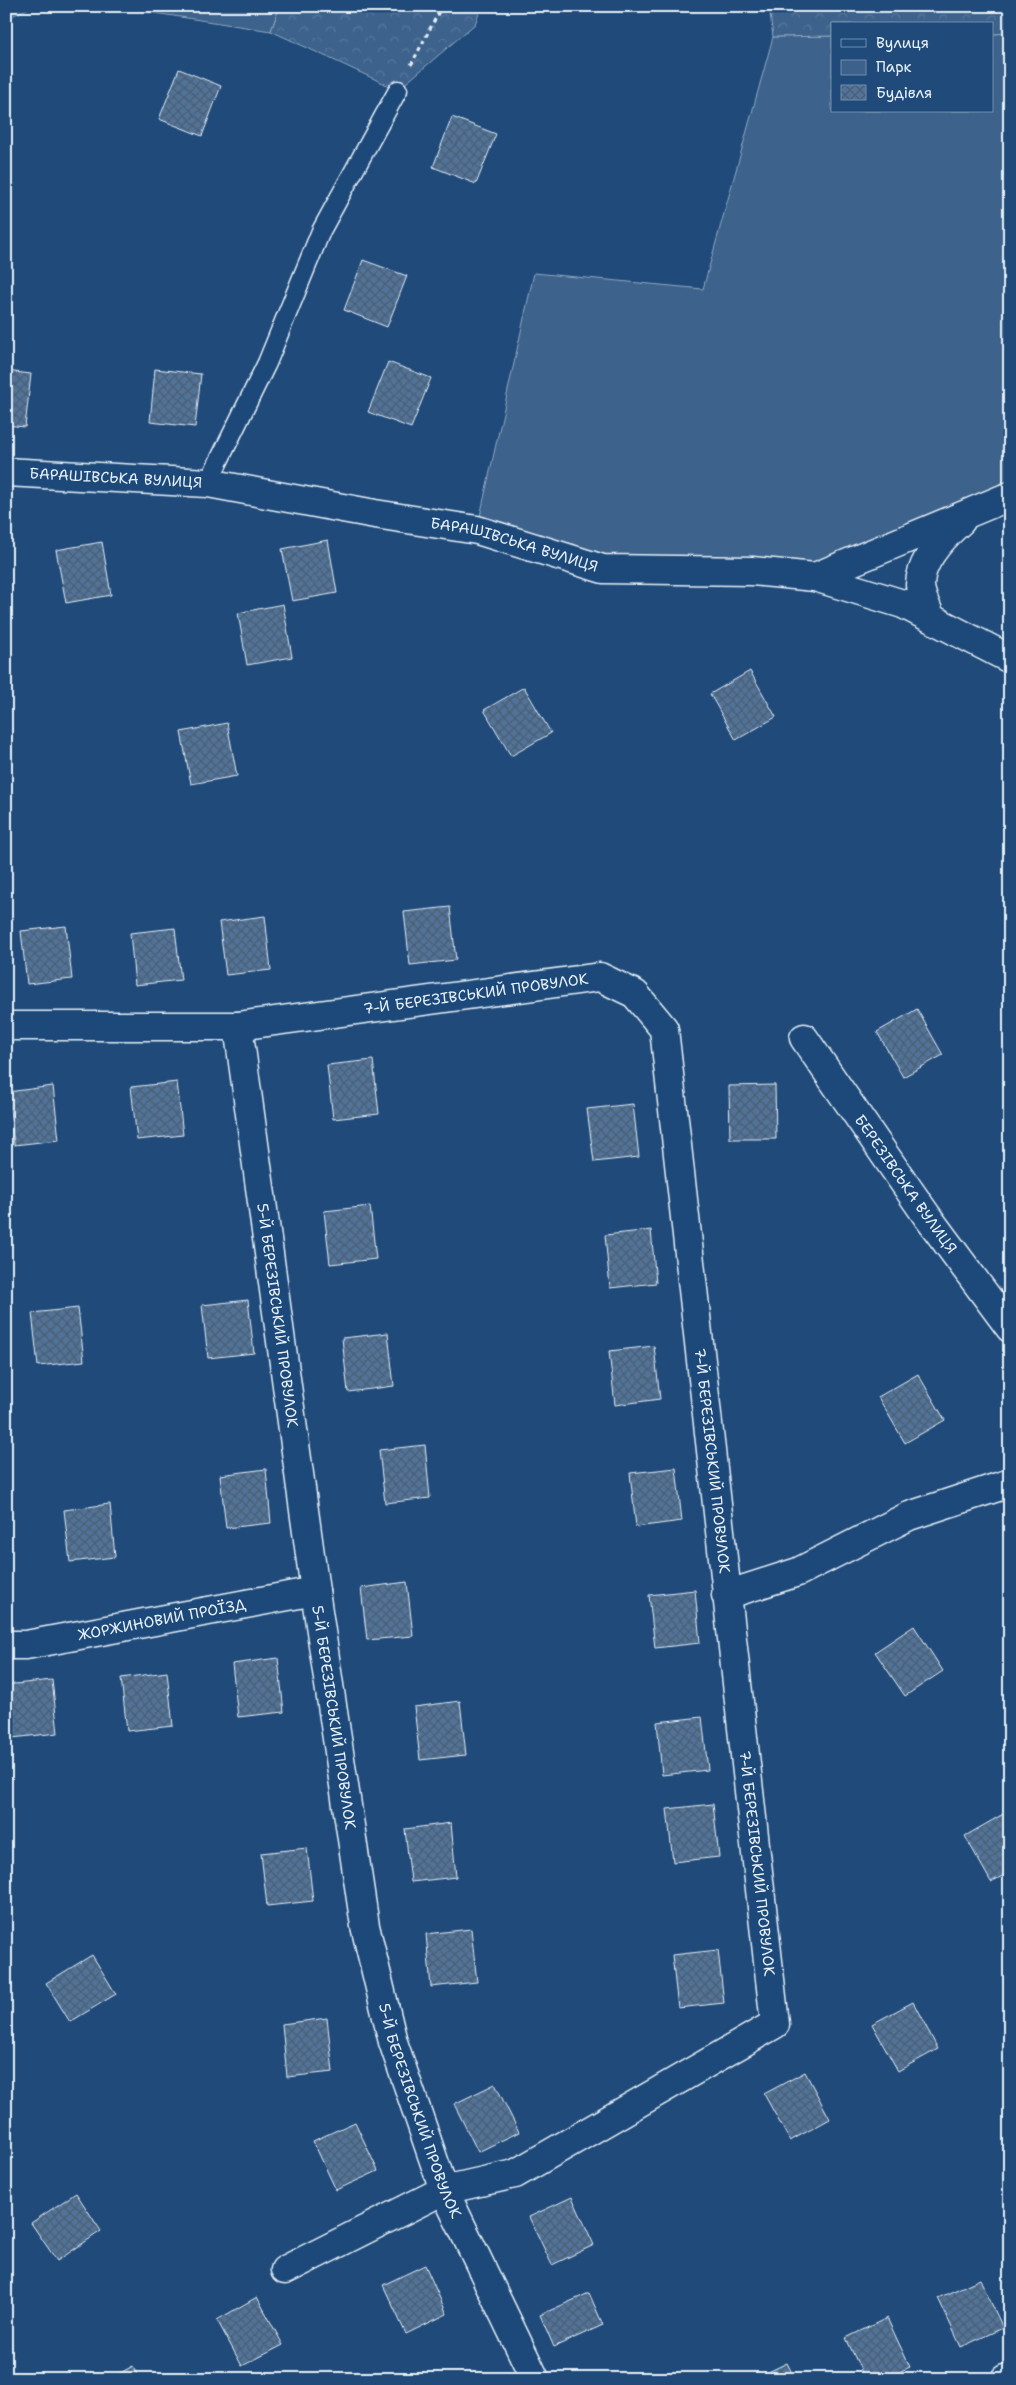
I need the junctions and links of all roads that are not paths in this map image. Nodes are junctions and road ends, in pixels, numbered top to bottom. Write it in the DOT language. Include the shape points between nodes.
graph roads {
  1 [pos="398,90"];
  2 [pos="6,472"];
  3 [pos="208,483"];
  4 [pos="1010,496"];
  5 [pos="970,513"];
  6 [pos="815,578"];
  7 [pos="931,618"];
  8 [pos="1010,659"];
  9 [pos="6,1026"];
  10 [pos="238,1026"];
  11 [pos="804,1038"];
  12 [pos="1010,1328"];
  13 [pos="1010,1483"];
  14 [pos="315,1591"];
  15 [pos="726,1594"];
  16 [pos="6,1645"];
  17 [pos="444,2190"];
  18 [pos="285,2270"];
  19 [pos="1010,2377"];
  20 [pos="535,2379"];
  21 [pos="1005,2379"];
  1 -- 3 [label="lane" via="320,231 267,363"];
  2 -- 3 [label="street, БАРАШІВСЬКА ВУЛИЦЯ"];
  3 -- 6 [label="street, БАРАШІВСЬКА ВУЛИЦЯ" via="477,530 603,569 752,570"];
  4 -- 5 [label="street, БАРАШІВСЬКА ВУЛИЦЯ"];
  5 -- 6 [label="street, БАРАШІВСЬКА ВУЛИЦЯ"];
  5 -- 7 [label="street" via="945,535 923,568 919,586"];
  6 -- 7 [label="street" via="903,604"];
  7 -- 8 [label="street"];
  9 -- 10 [label="street, 7-Й БЕРЕЗІВСЬКИЙ ПРОВУЛОК"];
  10 -- 14 [label="street, 5-Й БЕРЕЗІВСЬКИЙ ПРОВУЛОК"];
  10 -- 15 [label="street, 7-Й БЕРЕЗІВСЬКИЙ ПРОВУЛОК" via="600,976 635,994 664,1029"];
  11 -- 12 [label="street, БЕРЕЗІВСЬКА ВУЛИЦЯ" via="927,1216"];
  13 -- 15 [label="street" via="908,1516 798,1572"];
  14 -- 16 [label="street, ЖОРЖИНОВИЙ ПРОЇЗД" via="26,1645"];
  14 -- 17 [label="street, 5-Й БЕРЕЗІВСЬКИЙ ПРОВУЛОК" via="365,1926 393,2042"];
  15 -- 17 [label="street, 7-Й БЕРЕЗІВСЬКИЙ ПРОВУЛОК" via="775,2024 515,2174"];
  17 -- 18 [label="street, 7-Й БЕРЕЗІВСЬКИЙ ПРОВУЛОК"];
  17 -- 20 [label="street, 5-Й БЕРЕЗІВСЬКИЙ ПРОВУЛОК"];
  19 -- 21 [label="street"];
}
